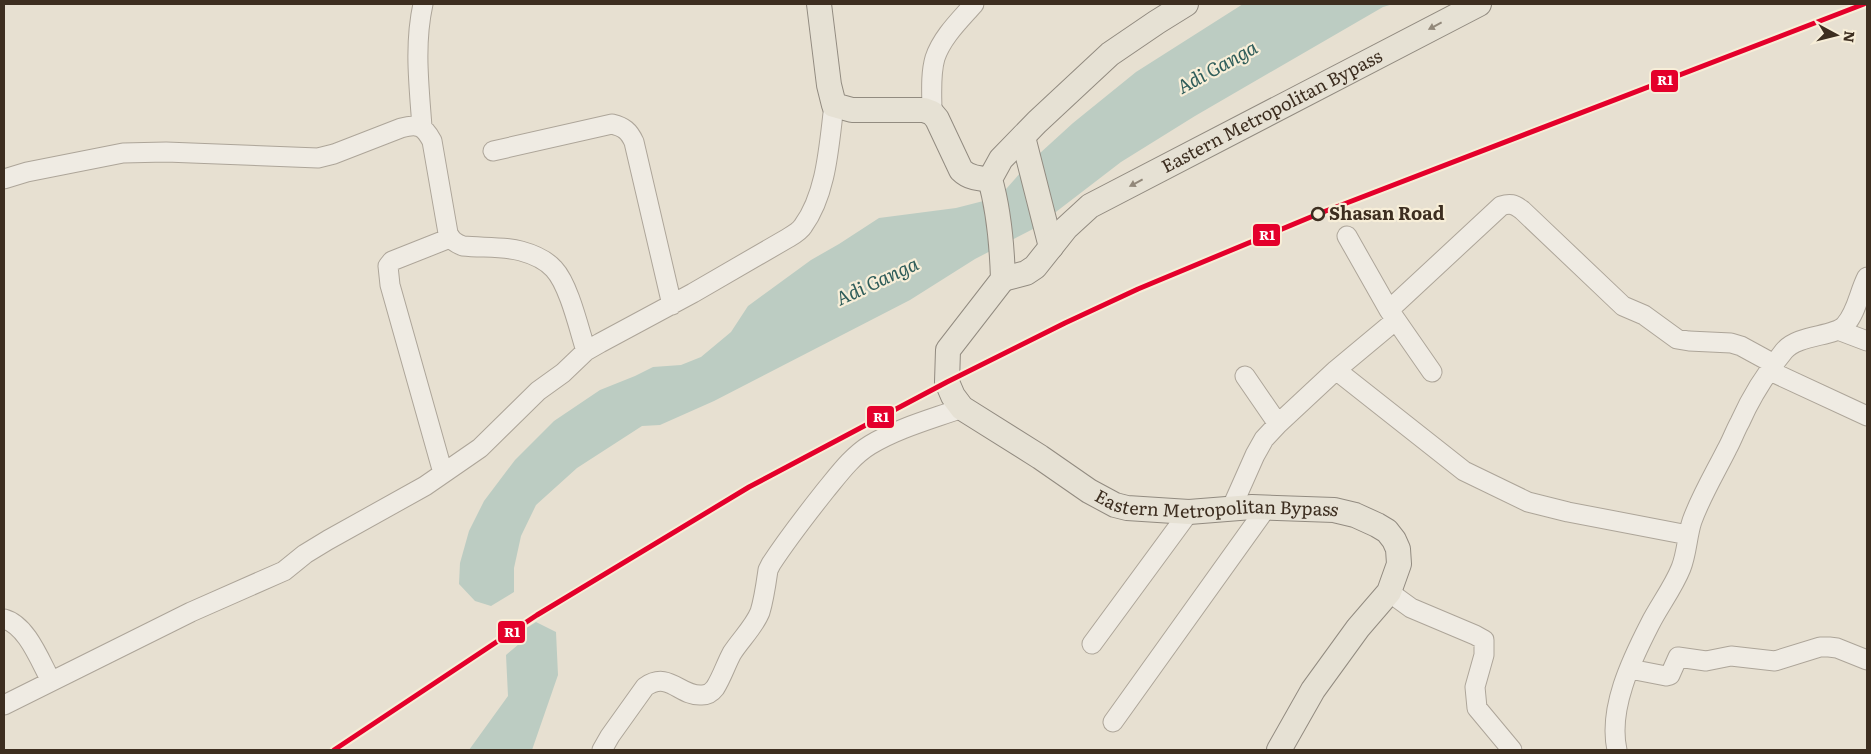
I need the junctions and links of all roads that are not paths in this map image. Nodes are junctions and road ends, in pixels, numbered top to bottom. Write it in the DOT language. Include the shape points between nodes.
graph roads {
  1 [pos="423,4"];
  2 [pos="819,4"];
  3 [pos="974,4"];
  4 [pos="1186,4"];
  5 [pos="1478,4"];
  6 [pos="834,105"];
  7 [pos="932,113"];
  8 [pos="422,127"];
  9 [pos="1023,137"];
  10 [pos="493,150"];
  11 [pos="4,179"];
  12 [pos="992,185"];
  13 [pos="1347,236"];
  14 [pos="450,238"];
  15 [pos="1050,241"];
  16 [pos="1867,276"];
  17 [pos="1003,279"];
  18 [pos="672,305"];
  19 [pos="1393,315"];
  20 [pos="1838,330"];
  21 [pos="1867,341"];
  22 [pos="586,352"];
  23 [pos="1772,367"];
  24 [pos="1336,370"];
  25 [pos="1432,372"];
  26 [pos="1245,376"];
  27 [pos="962,408"];
  28 [pos="1867,416"];
  29 [pos="1278,424"];
  30 [pos="443,473"];
  31 [pos="1267,507"];
  32 [pos="1231,509"];
  33 [pos="1189,512"];
  34 [pos="1688,535"];
  35 [pos="1389,592"];
  36 [pos="4,619"];
  37 [pos="1092,644"];
  38 [pos="1867,660"];
  39 [pos="1630,669"];
  40 [pos="51,681"];
  41 [pos="4,705"];
  42 [pos="1114,722"];
  43 [pos="602,750"];
  44 [pos="1279,750"];
  45 [pos="1512,750"];
  46 [pos="1617,750"];
  1 -- 8 [label="street" via="417,33"];
  2 -- 6 [label="main road"];
  3 -- 7 [label="street" via="940,46 935,59"];
  4 -- 9 [label="main road" via="1110,54"];
  5 -- 15 [label="main road, Eastern Metropolitan Bypass, one-way" via="1090,206"];
  6 -- 7 [label="main road" via="852,110 924,110"];
  6 -- 18 [label="street" via="821,186 813,210 802,228"];
  7 -- 12 [label="main road" via="961,170"];
  8 -- 11 [label="street" via="401,128 318,158 123,152"];
  8 -- 14 [label="street" via="432,142"];
  9 -- 12 [label="main road" via="1001,159"];
  9 -- 15 [label="main road"];
  10 -- 18 [label="street" via="612,124 622,126 634,142"];
  12 -- 17 [label="main road"];
  13 -- 19 [label="street"];
  14 -- 22 [label="street" via="463,246 519,251 535,256 553,268 561,277"];
  14 -- 30 [label="street" via="392,261 388,266 390,285"];
  15 -- 17 [label="main road, Eastern Metropolitan Bypass" via="1035,267"];
  16 -- 20 [label="street" via="1851,315"];
  17 -- 27 [label="main road, Eastern Metropolitan Bypass" via="948,350 947,382"];
  18 -- 22 [label="street"];
  19 -- 23 [label="street" via="1501,206 1508,204 1522,210 1628,309 1644,315 1677,339 1731,343"];
  19 -- 24 [label="street"];
  19 -- 25 [label="street"];
  20 -- 21 [label="street"];
  20 -- 23 [label="street" via="1794,344"];
  22 -- 30 [label="street" via="538,391 480,448"];
  23 -- 28 [label="street"];
  23 -- 34 [label="street" via="1740,421 1699,504"];
  24 -- 29 [label="street"];
  24 -- 34 [label="street" via="1457,466 1520,498 1554,509"];
  26 -- 29 [label="street"];
  27 -- 33 [label="main road, Eastern Metropolitan Bypass" via="1115,505"];
  27 -- 43 [label="street" via="888,435 857,454 771,564 760,612 733,652 715,688 710,693 697,695 668,682 653,681"];
  29 -- 32 [label="street" via="1255,455"];
  30 -- 40 [label="street" via="426,486 305,554 284,571 191,612"];
  31 -- 32 [label="main road, Eastern Metropolitan Bypass"];
  31 -- 35 [label="main road, Eastern Metropolitan Bypass" via="1334,510 1355,515 1387,531 1398,549 1399,564"];
  31 -- 42 [label="street"];
  32 -- 33 [label="main road, Eastern Metropolitan Bypass"];
  33 -- 37 [label="street"];
  34 -- 39 [label="street" via="1681,569 1650,624"];
  35 -- 44 [label="main road, Eastern Metropolitan Bypass" via="1312,690"];
  35 -- 45 [label="street" via="1411,608 1484,640 1484,655 1475,688 1477,708"];
  36 -- 40 [label="street" via="14,622 24,632"];
  38 -- 39 [label="street" via="1837,648 1820,647 1775,661 1731,656 1706,661 1678,657 1670,675 1666,676"];
  39 -- 46 [label="street" via="1618,704"];
  40 -- 41 [label="street"];
}
